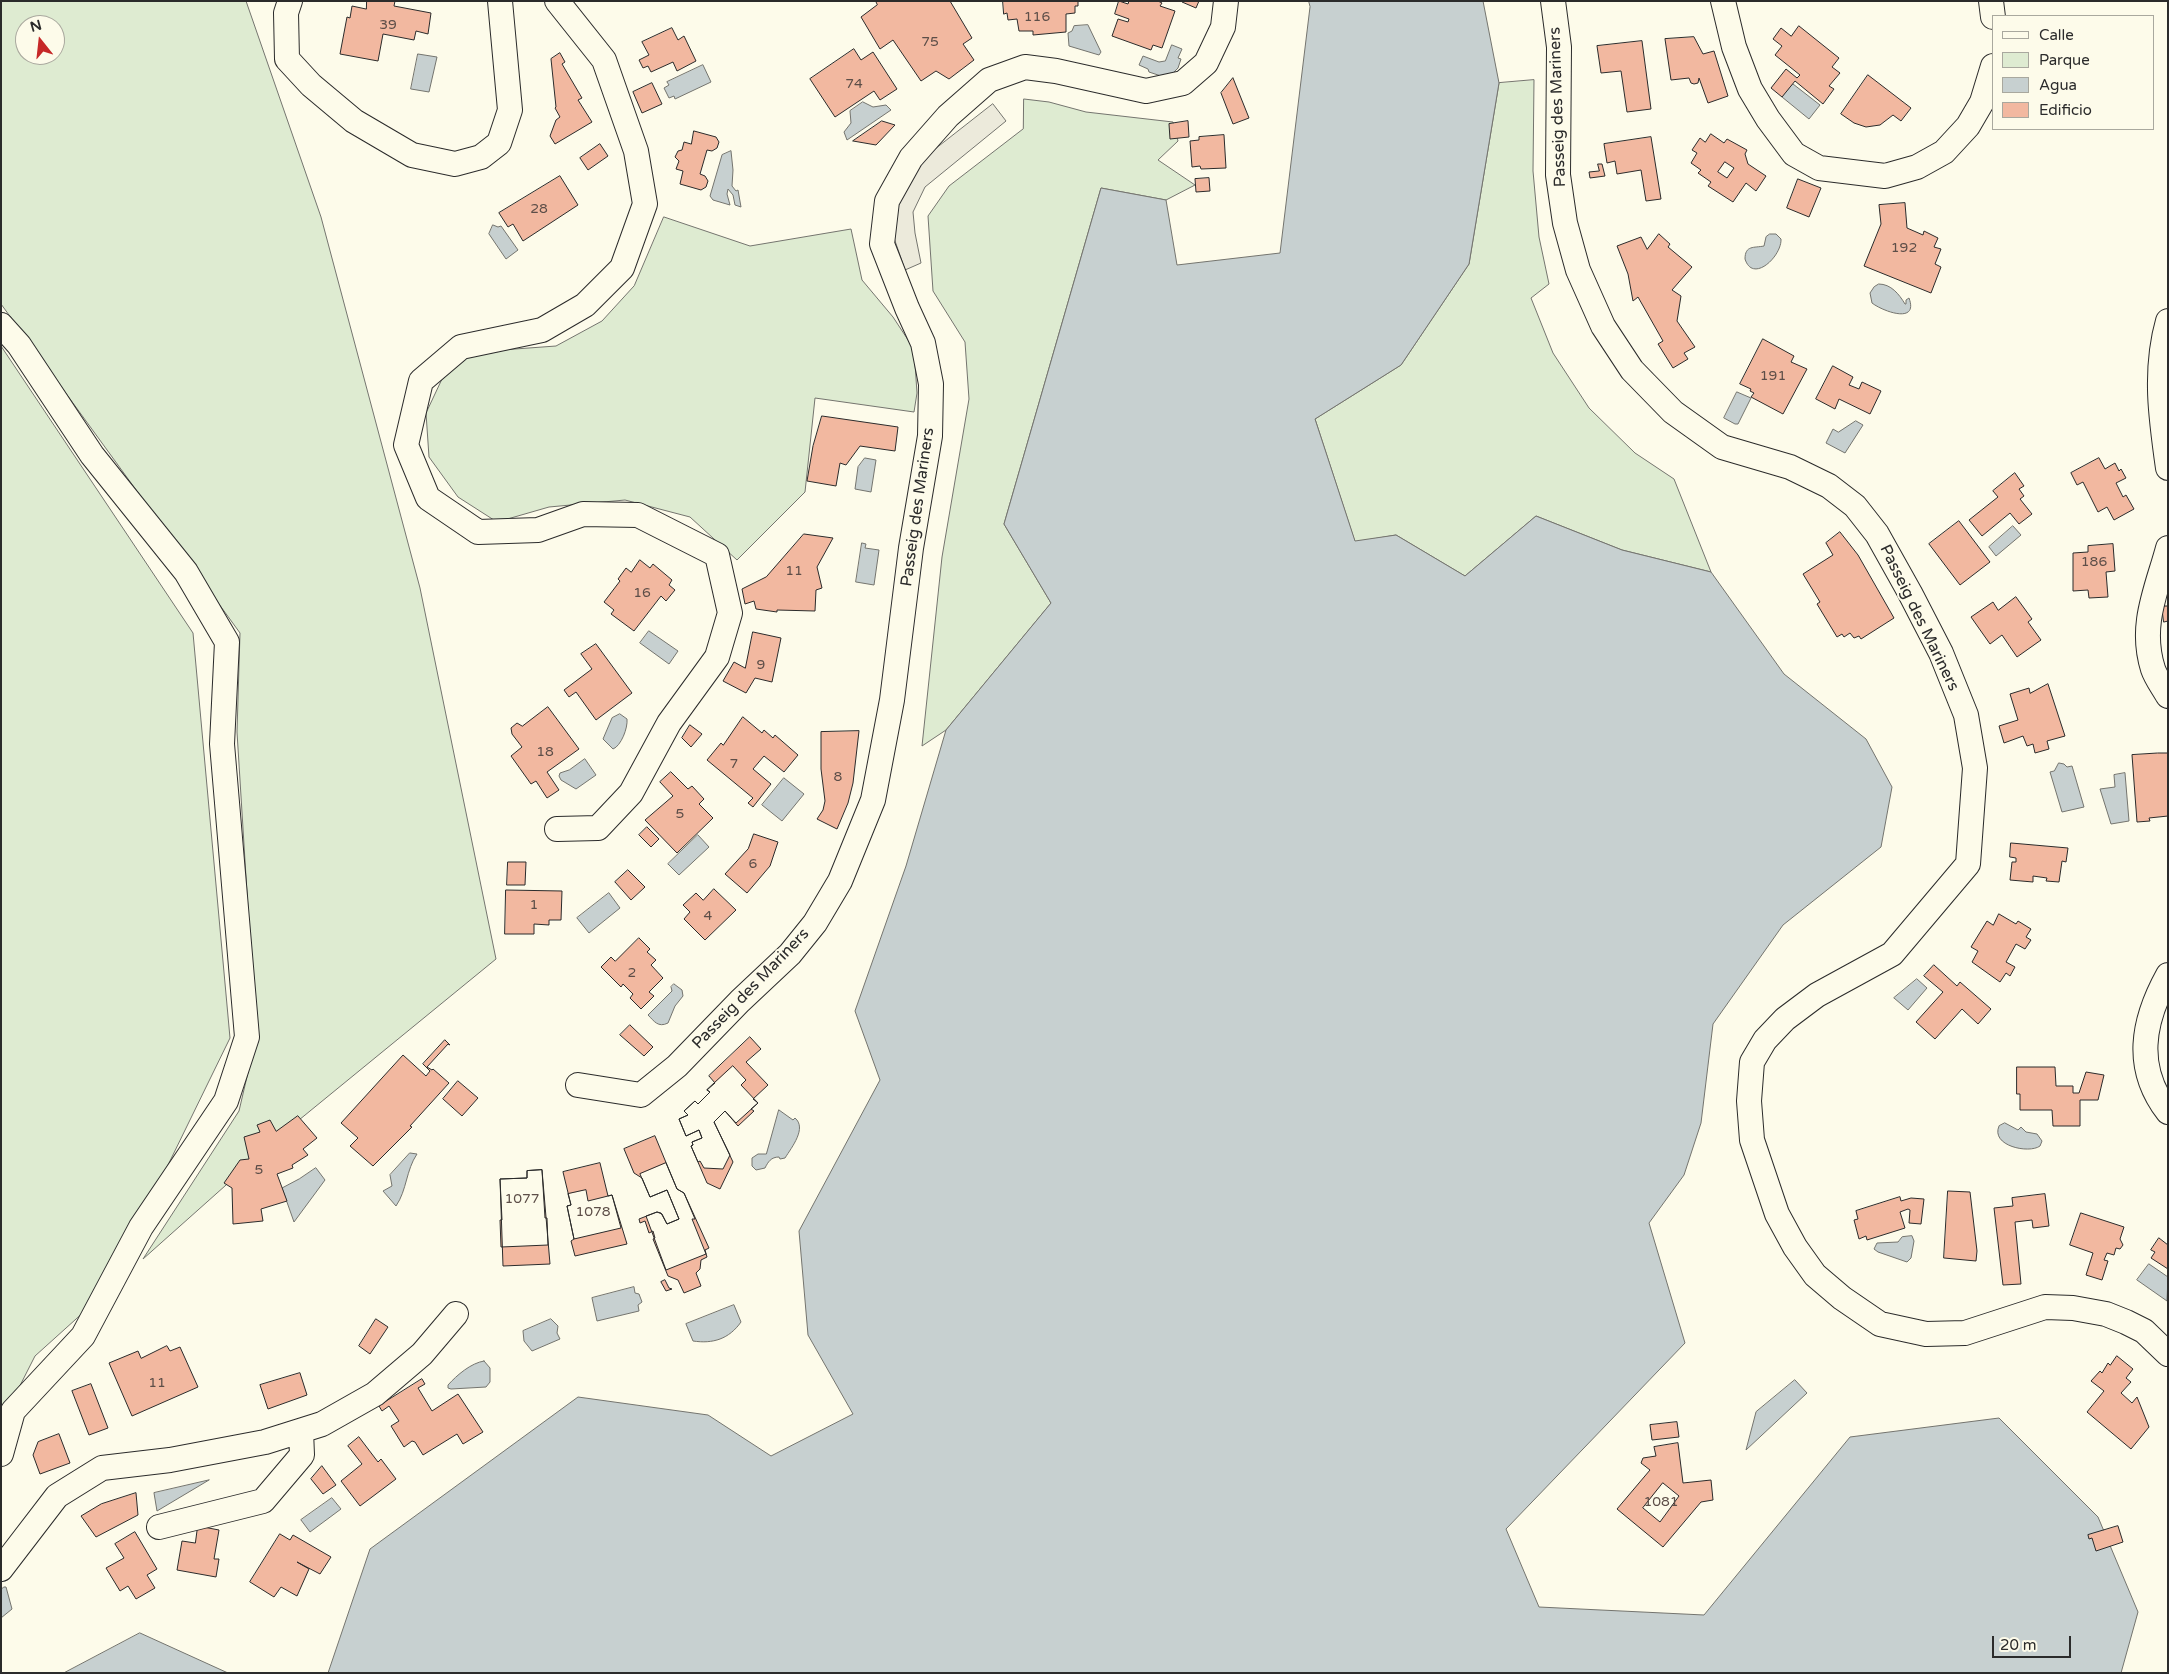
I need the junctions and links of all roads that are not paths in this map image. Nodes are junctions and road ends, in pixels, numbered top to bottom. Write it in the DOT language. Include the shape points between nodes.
graph roads {
  1 [pos="290,1"];
  2 [pos="500,1"];
  3 [pos="557,1"];
  4 [pos="1226,1"];
  5 [pos="1553,1"];
  6 [pos="1723,1"];
  7 [pos="1991,1"];
  8 [pos="1993,15"];
  9 [pos="1992,69"];
  10 [pos="2168,321"];
  11 [pos="1,325"];
  12 [pos="2168,468"];
  13 [pos="2168,548"];
  14 [pos="2168,696"];
  15 [pos="557,829"];
  16 [pos="2168,975"];
  17 [pos="578,1085"];
  18 [pos="2168,1112"];
  19 [pos="456,1314"];
  20 [pos="2168,1354"];
  21 [pos="301,1431"];
  22 [pos="1,1454"];
  23 [pos="159,1527"];
  24 [pos="1,1569"];
  1 -- 2 [label="street" via="286,13 287,59 311,85 354,121 412,155 455,164 481,157 500,143 510,110"];
  3 -- 15 [label="street" via="604,60 636,151 645,204 622,268 585,305 542,330 460,347 421,381 406,446 428,498 478,532 538,530 583,514 638,515 717,554 730,613 718,657 669,723 632,793 598,828"];
  4 -- 17 [label="street, Passeig des Mariners" via="1223,27 1206,63 1183,83 1146,91 1056,70 1025,67 989,80 948,116 911,158 887,201 882,244 924,343 931,384 930,436 911,548 892,700 873,800 840,881 815,923 790,954 677,1066 641,1095"];
  5 -- 20 [label="street, Passeig des Mariners" via="1559,47 1558,175 1565,223 1578,270 1603,326 1632,370 1673,412 1722,447 1790,467 1829,486 1855,506 1877,534 1910,593 1941,653 1966,715 1975,768 1968,864 1892,954 1817,995 1793,1013 1766,1040 1752,1062 1749,1102 1752,1140 1777,1214 1815,1275 1880,1324 1926,1334 1965,1333 2045,1307 2073,1308 2106,1314 2126,1322 2144,1332"];
  6 -- 9 [label="street" via="1734,46 1750,89 1794,154 1819,168 1885,176 1917,167 1944,152 1968,126 1982,102"];
  7 -- 8 [label="street"];
  10 -- 12 [label="street" via="2160,373 2161,419"];
  11 -- 22 [label="street" via="19,346 92,455 186,572 227,642 222,744 247,1037 226,1101 141,1227 83,1336 13,1411"];
  13 -- 14 [label="street" via="2148,617 2147,644 2153,670"];
  16 -- 18 [label="street" via="2155,998 2147,1026 2144,1059 2155,1096"];
  19 -- 21 [label="street" via="422,1354 375,1394 322,1424"];
  21 -- 23 [label="street" via="302,1455 264,1501"];
  21 -- 24 [label="street" via="265,1442 170,1460 102,1468 57,1496"];
}
